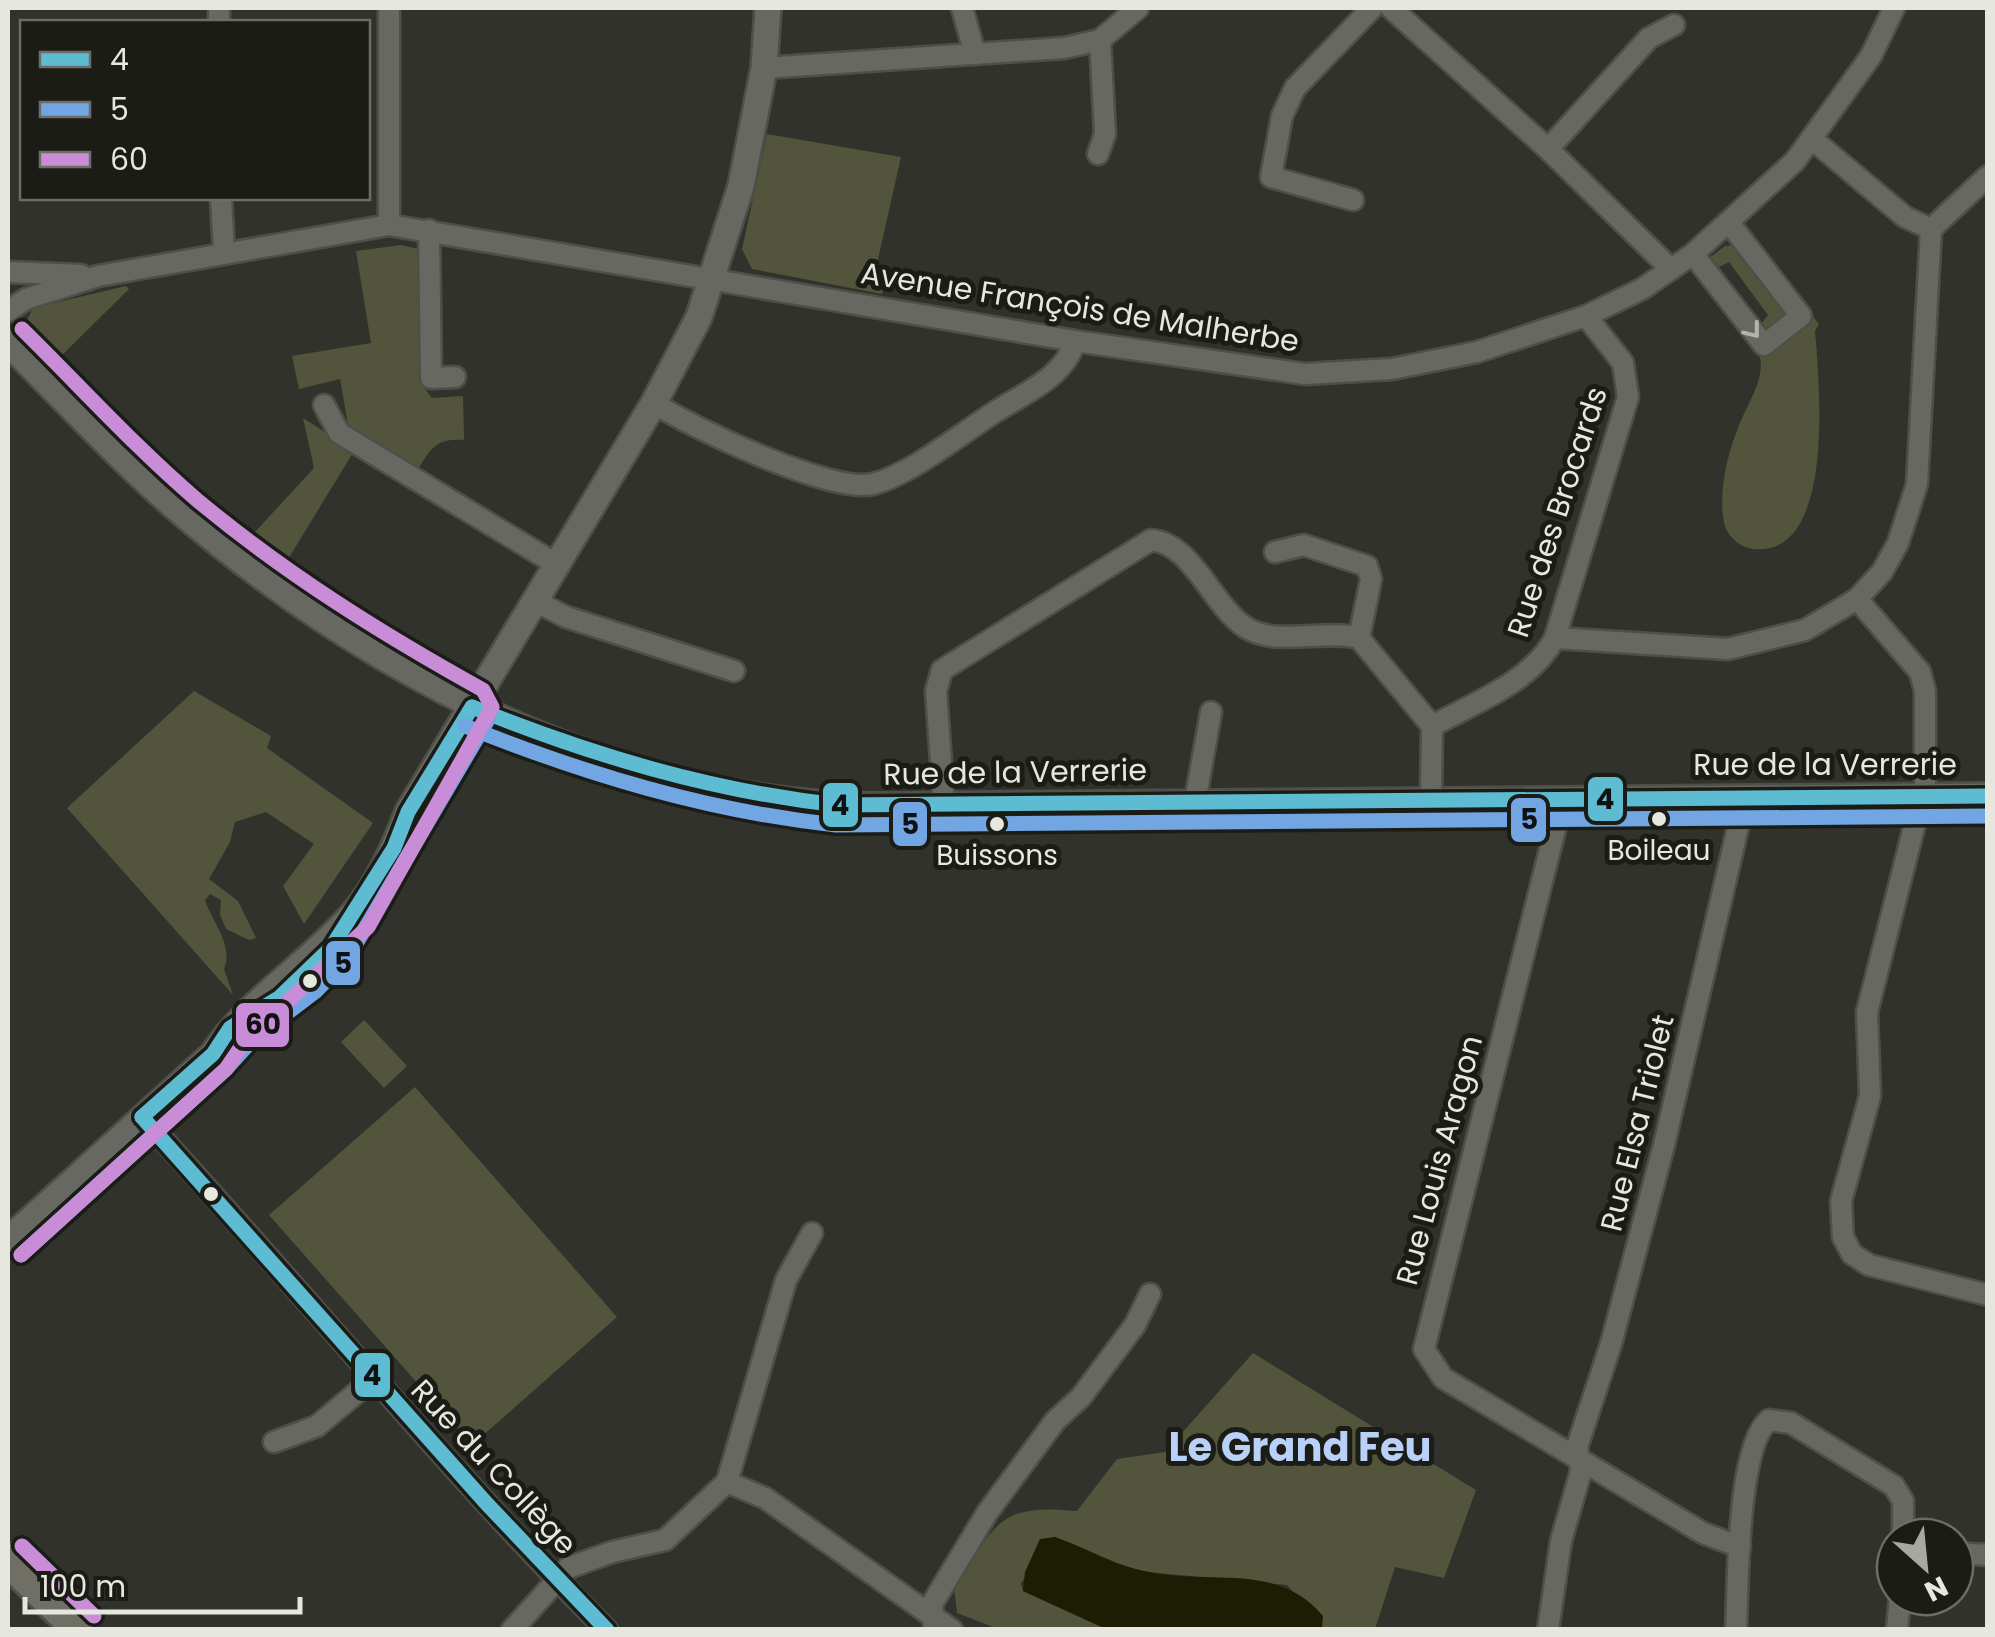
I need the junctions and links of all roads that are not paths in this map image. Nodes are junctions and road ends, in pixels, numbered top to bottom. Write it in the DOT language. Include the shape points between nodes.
graph roads {
  1 [pos="389,8"];
  2 [pos="768,8"];
  3 [pos="962,8"];
  4 [pos="1138,8"];
  5 [pos="1372,8"];
  6 [pos="1391,8"];
  7 [pos="1894,8"];
  8 [pos="1674,25"];
  9 [pos="1100,40"];
  10 [pos="975,54"];
  11 [pos="764,68"];
  12 [pos="1812,140"];
  13 [pos="1548,149"];
  14 [pos="1098,154"];
  15 [pos="1988,176"];
  16 [pos="221,200"];
  17 [pos="1354,200"];
  18 [pos="389,224"];
  19 [pos="1730,224"];
  20 [pos="1931,229"];
  21 [pos="429,230"];
  22 [pos="224,252"];
  23 [pos="1693,254"];
  24 [pos="1671,269"];
  25 [pos="8,272"];
  26 [pos="98,276"];
  27 [pos="714,278"];
  28 [pos="8,311"];
  29 [pos="1586,316"];
  30 [pos="1075,340"];
  31 [pos="8,343"];
  32 [pos="455,377"];
  33 [pos="654,403"];
  34 [pos="324,405"];
  35 [pos="1276,552"];
  36 [pos="556,564"];
  37 [pos="1857,599"];
  38 [pos="535,602"];
  39 [pos="1359,638"];
  40 [pos="1555,638"];
  41 [pos="734,671"];
  42 [pos="472,707"];
  43 [pos="1211,712"];
  44 [pos="1432,726"];
  45 [pos="1923,796"];
  46 [pos="1988,796"];
  47 [pos="1745,797"];
  48 [pos="1430,798"];
  49 [pos="1564,798"];
  50 [pos="1195,802"];
  51 [pos="944,805"];
  52 [pos="142,1117"];
  53 [pos="812,1233"];
  54 [pos="8,1240"];
  55 [pos="1150,1294"];
  56 [pos="1988,1294"];
  57 [pos="373,1379"];
  58 [pos="274,1442"];
  59 [pos="1580,1460"];
  60 [pos="727,1482"];
  61 [pos="1903,1517"];
  62 [pos="1740,1546"];
  63 [pos="8,1560"];
  64 [pos="556,1579"];
  65 [pos="940,1626"];
  66 [pos="80,1630"];
  67 [pos="512,1630"];
  68 [pos="607,1630"];
  69 [pos="1548,1630"];
  70 [pos="1736,1630"];
  1 -- 18 [label="street"];
  2 -- 11 [label="street"];
  3 -- 10 [label="street"];
  4 -- 9 [label="street"];
  5 -- 17 [label="street" via="1295,88 1282,116 1271,177"];
  6 -- 13 [label="street"];
  7 -- 12 [label="street, Avenue François de Malherbe" via="1871,56"];
  8 -- 13 [label="street" via="1649,38"];
  9 -- 10 [label="street"];
  9 -- 14 [label="street" via="1105,134"];
  10 -- 11 [label="street"];
  11 -- 27 [label="street"];
  12 -- 19 [label="street, Avenue François de Malherbe"];
  12 -- 20 [label="street" via="1905,217"];
  13 -- 24 [label="street"];
  15 -- 20 [label="street"];
  16 -- 22 [label="street"];
  18 -- 21 [label="street, Avenue François de Malherbe"];
  18 -- 22 [label="street, Avenue François de Malherbe"];
  19 -- 23 [label="street, Avenue François de Malherbe"];
  23 -- 19 [label="street, one-way" via="1764,345 1801,316"];
  20 -- 37 [label="street" via="1917,484 1898,543"];
  21 -- 27 [label="street, Avenue François de Malherbe"];
  21 -- 32 [label="street" via="431,378"];
  22 -- 26 [label="street, Avenue François de Malherbe"];
  23 -- 24 [label="street, Avenue François de Malherbe"];
  24 -- 29 [label="street, Avenue François de Malherbe"];
  25 -- 26 [label="street"];
  26 -- 28 [label="street"];
  27 -- 30 [label="street, Avenue François de Malherbe"];
  27 -- 33 [label="street"];
  29 -- 30 [label="street, Avenue François de Malherbe" via="1477,352 1392,370 1322,373"];
  29 -- 40 [label="street, Rue des Brocards" via="1622,362 1628,398"];
  30 -- 33 [label="street" via="1066,361 1043,382 892,476 862,486 832,483"];
  31 -- 42 [label="street, Rue de la Verrerie" via="180,512 349,634"];
  33 -- 36 [label="street"];
  34 -- 36 [label="street" via="339,433"];
  35 -- 39 [label="street" via="1304,545 1367,566"];
  36 -- 38 [label="street"];
  37 -- 40 [label="street" via="1805,630 1728,650"];
  37 -- 45 [label="street" via="1924,682"];
  38 -- 41 [label="street"];
  38 -- 42 [label="street"];
  39 -- 44 [label="street"];
  39 -- 51 [label="street" via="1252,631 1174,548 1151,540 942,670 936,691"];
  40 -- 44 [label="street, Rue des Brocards" via="1515,681"];
  42 -- 51 [label="street, Rue de la Verrerie" via="726,793 838,806"];
  42 -- 52 [label="street" via="352,915"];
  43 -- 50 [label="street"];
  44 -- 48 [label="street"];
  45 -- 46 [label="street, Rue de la Verrerie"];
  45 -- 47 [label="street, Rue de la Verrerie"];
  45 -- 56 [label="street" via="1868,1012 1870,1096 1840,1219 1852,1254 1869,1265"];
  47 -- 49 [label="street, Rue de la Verrerie"];
  47 -- 59 [label="street, Rue Elsa Triolet" via="1664,1145 1577,1447"];
  48 -- 49 [label="street, Rue de la Verrerie"];
  48 -- 50 [label="street, Rue de la Verrerie"];
  49 -- 59 [label="street, Rue Louis Aragon" via="1424,1337 1428,1359 1443,1378"];
  50 -- 51 [label="street, Rue de la Verrerie"];
  52 -- 54 [label="street"];
  52 -- 57 [label="street, Rue du Collège"];
  53 -- 60 [label="street" via="786,1280"];
  55 -- 65 [label="street" via="1135,1325 987,1513 932,1604"];
  57 -- 58 [label="street" via="317,1426"];
  57 -- 64 [label="street, Rue du Collège"];
  59 -- 62 [label="street, Rue Louis Aragon" via="1702,1533"];
  59 -- 69 [label="street, Rue Elsa Triolet"];
  60 -- 64 [label="street" via="665,1540 586,1560"];
  60 -- 65 [label="street" via="766,1498"];
  61 -- 62 [label="street" via="1894,1486 1776,1418 1760,1428 1750,1462"];
  62 -- 70 [label="street"];
  63 -- 66 [label="main road"];
  64 -- 67 [label="street"];
  64 -- 68 [label="street, Rue du Collège"];
}
